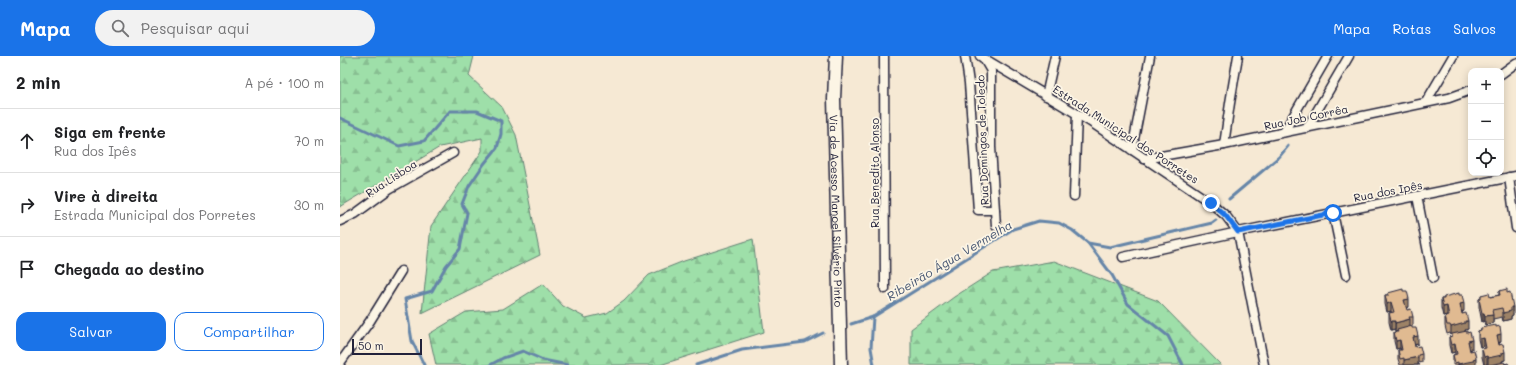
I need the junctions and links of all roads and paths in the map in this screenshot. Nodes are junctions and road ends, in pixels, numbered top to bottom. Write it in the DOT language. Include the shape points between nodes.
graph roads {
  1 [pos="836,56"];
  2 [pos="884,56"];
  3 [pos="965,56"];
  4 [pos="1055,56"];
  5 [pos="1150,56"];
  6 [pos="1238,56"];
  7 [pos="1328,56"];
  8 [pos="1349,56"];
  9 [pos="1453,56"];
  10 [pos="982,57"];
  11 [pos="1516,63"];
  12 [pos="1504,72"];
  13 [pos="1468,91"];
  14 [pos="1046,96"];
  15 [pos="1426,102"];
  16 [pos="1077,114"];
  17 [pos="1307,128"];
  18 [pos="1284,132"];
  19 [pos="1224,145"];
  20 [pos="1132,150"];
  21 [pos="453,153"];
  22 [pos="1144,159"];
  23 [pos="1512,177"];
  24 [pos="1074,196"];
  25 [pos="1417,196"];
  26 [pos="995,210"];
  27 [pos="1333,213"];
  28 [pos="340,221"];
  29 [pos="996,226"];
  30 [pos="1516,228"];
  31 [pos="1238,232"];
  32 [pos="1123,257"];
  33 [pos="401,271"];
  34 [pos="1346,275"];
  35 [pos="1433,278"];
  36 [pos="885,289"];
  37 [pos="340,363"];
  38 [pos="842,365"];
  39 [pos="1264,365"];
  1 -- 38 [label="main road, Via de Acesso Manoel Silvério Pinto"];
  2 -- 36 [label="street, Rua Benedito Alonso"];
  3 -- 26 [label="street" via="970,83 978,210"];
  4 -- 14 [label="street"];
  5 -- 20 [label="street"];
  6 -- 19 [label="street"];
  7 -- 18 [label="street"];
  8 -- 17 [label="street"];
  9 -- 15 [label="street"];
  10 -- 14 [label="street, Estrada Municipal dos Porretes"];
  10 -- 26 [label="street, Rua Domingos de Toledo" via="991,71 991,147"];
  11 -- 12 [label="street"];
  13 -- 15 [label="street, Rua Job Corrêa"];
  14 -- 16 [label="street, Estrada Municipal dos Porretes"];
  15 -- 17 [label="street, Rua Job Corrêa"];
  16 -- 20 [label="street, Estrada Municipal dos Porretes"];
  16 -- 24 [label="street"];
  17 -- 18 [label="street, Rua Job Corrêa"];
  18 -- 19 [label="street, Rua Job Corrêa"];
  19 -- 22 [label="street, Rua Job Corrêa"];
  20 -- 22 [label="street, Estrada Municipal dos Porretes"];
  21 -- 28 [label="street, Rua Lisboa"];
  22 -- 31 [label="street, Estrada Municipal dos Porretes" via="1211,203 1226,216"];
  23 -- 25 [label="street, Rua dos Ipês"];
  23 -- 30 [label="street"];
  25 -- 27 [label="street, Rua dos Ipês"];
  25 -- 35 [label="street"];
  26 -- 29 [label="street, Rua Domingos de Toledo"];
  27 -- 31 [label="street, Rua dos Ipês"];
  27 -- 34 [label="street"];
  31 -- 32 [label="street, Rua dos Ipês"];
  31 -- 39 [label="street, Estrada Municipal dos Porretes"];
  33 -- 37 [label="street"];
}
